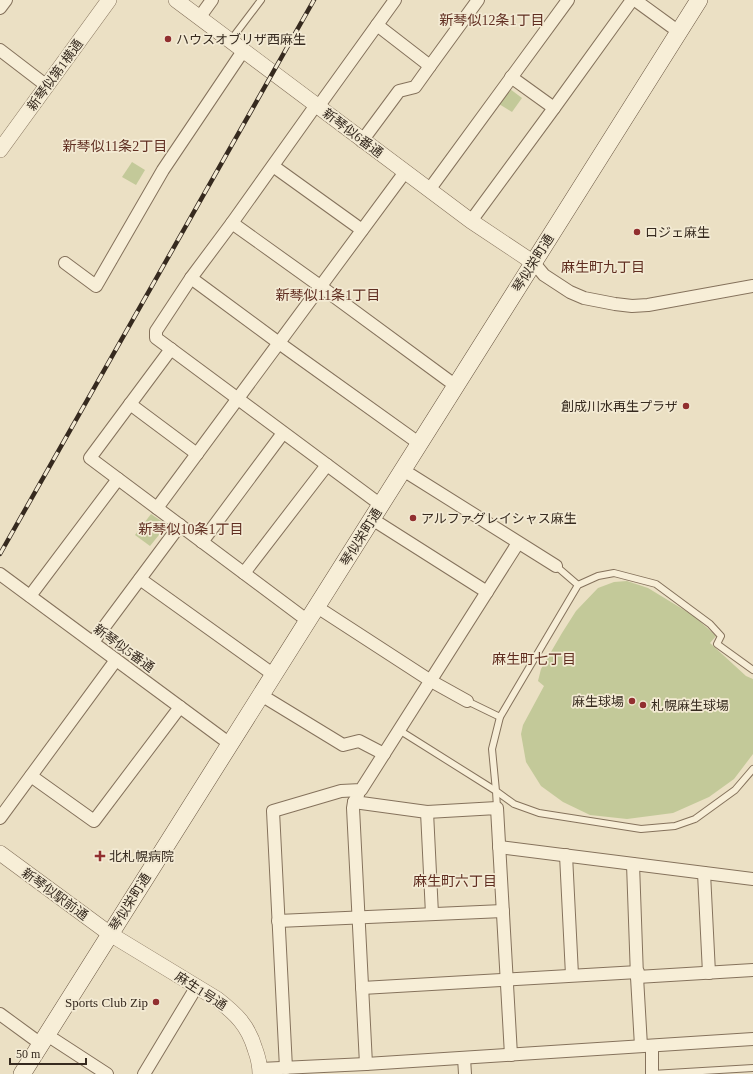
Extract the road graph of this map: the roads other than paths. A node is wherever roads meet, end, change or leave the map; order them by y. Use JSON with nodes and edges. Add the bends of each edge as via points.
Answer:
{"nodes":[{"id":1,"x":6,"y":0,"type":"edge"},
{"id":2,"x":109,"y":0,"type":"edge"},
{"id":3,"x":176,"y":0,"type":"edge"},
{"id":4,"x":212,"y":0,"type":"edge"},
{"id":5,"x":261,"y":0,"type":"edge"},
{"id":6,"x":395,"y":0,"type":"edge"},
{"id":7,"x":478,"y":0,"type":"edge"},
{"id":8,"x":568,"y":0,"type":"edge"},
{"id":9,"x":634,"y":0,"type":"edge"},
{"id":10,"x":699,"y":0,"type":"edge"},
{"id":11,"x":0,"y":8,"type":"edge"},
{"id":12,"x":199,"y":18,"type":"junction"},
{"id":13,"x":377,"y":25,"type":"junction"},
{"id":14,"x":679,"y":32,"type":"junction"},
{"id":15,"x":230,"y":41,"type":"junction"},
{"id":16,"x":0,"y":50,"type":"edge"},
{"id":17,"x":243,"y":51,"type":"junction"},
{"id":18,"x":430,"y":66,"type":"junction"},
{"id":19,"x":511,"y":77,"type":"junction"},
{"id":20,"x":47,"y":86,"type":"junction"},
{"id":21,"x":317,"y":106,"type":"junction"},
{"id":22,"x":554,"y":108,"type":"junction"},
{"id":23,"x":2,"y":141,"type":"edge"},
{"id":24,"x":362,"y":141,"type":"junction"},
{"id":25,"x":273,"y":166,"type":"junction"},
{"id":26,"x":405,"y":172,"type":"junction"},
{"id":27,"x":429,"y":190,"type":"junction"},
{"id":28,"x":470,"y":221,"type":"junction"},
{"id":29,"x":232,"y":224,"type":"junction"},
{"id":30,"x":362,"y":230,"type":"junction"},
{"id":31,"x":65,"y":263,"type":"dead end"},
{"id":32,"x":534,"y":263,"type":"junction"},
{"id":33,"x":191,"y":278,"type":"junction"},
{"id":34,"x":320,"y":286,"type":"junction"},
{"id":35,"x":753,"y":286,"type":"edge"},
{"id":36,"x":279,"y":343,"type":"junction"},
{"id":37,"x":171,"y":349,"type":"junction"},
{"id":38,"x":456,"y":386,"type":"junction"},
{"id":39,"x":238,"y":399,"type":"junction"},
{"id":40,"x":130,"y":404,"type":"junction"},
{"id":41,"x":283,"y":433,"type":"junction"},
{"id":42,"x":420,"y":444,"type":"junction"},
{"id":43,"x":197,"y":454,"type":"junction"},
{"id":44,"x":327,"y":465,"type":"junction"},
{"id":45,"x":403,"y":470,"type":"junction"},
{"id":46,"x":118,"y":478,"type":"junction"},
{"id":47,"x":157,"y":508,"type":"junction"},
{"id":48,"x":377,"y":512,"type":"junction"},
{"id":49,"x":180,"y":525,"type":"junction"},
{"id":50,"x":202,"y":542,"type":"junction"},
{"id":51,"x":518,"y":543,"type":"junction"},
{"id":52,"x":556,"y":566,"type":"joint"},
{"id":53,"x":244,"y":573,"type":"junction"},
{"id":54,"x":0,"y":574,"type":"edge"},
{"id":55,"x":140,"y":579,"type":"junction"},
{"id":56,"x":578,"y":585,"type":"junction"},
{"id":57,"x":487,"y":592,"type":"junction"},
{"id":58,"x":30,"y":596,"type":"junction"},
{"id":59,"x":312,"y":614,"type":"junction"},
{"id":60,"x":93,"y":642,"type":"junction"},
{"id":61,"x":116,"y":660,"type":"junction"},
{"id":62,"x":753,"y":670,"type":"edge"},
{"id":63,"x":274,"y":675,"type":"junction"},
{"id":64,"x":432,"y":681,"type":"junction"},
{"id":65,"x":261,"y":695,"type":"junction"},
{"id":66,"x":467,"y":701,"type":"joint"},
{"id":67,"x":180,"y":707,"type":"junction"},
{"id":68,"x":500,"y":717,"type":"junction"},
{"id":69,"x":399,"y":730,"type":"junction"},
{"id":70,"x":230,"y":744,"type":"junction"},
{"id":71,"x":384,"y":754,"type":"junction"},
{"id":72,"x":753,"y":769,"type":"edge"},
{"id":73,"x":31,"y":776,"type":"junction"},
{"id":74,"x":361,"y":790,"type":"junction"},
{"id":75,"x":496,"y":791,"type":"junction"},
{"id":76,"x":354,"y":802,"type":"junction"},
{"id":77,"x":497,"y":808,"type":"junction"},
{"id":78,"x":427,"y":812,"type":"junction"},
{"id":79,"x":0,"y":818,"type":"edge"},
{"id":80,"x":499,"y":847,"type":"junction"},
{"id":81,"x":0,"y":853,"type":"edge"},
{"id":82,"x":566,"y":856,"type":"junction"},
{"id":83,"x":633,"y":864,"type":"junction"},
{"id":84,"x":704,"y":873,"type":"junction"},
{"id":85,"x":753,"y":879,"type":"edge"},
{"id":86,"x":502,"y":911,"type":"junction"},
{"id":87,"x":432,"y":914,"type":"junction"},
{"id":88,"x":359,"y":918,"type":"junction"},
{"id":89,"x":278,"y":921,"type":"junction"},
{"id":90,"x":110,"y":934,"type":"junction"},
{"id":91,"x":753,"y":970,"type":"edge"},
{"id":92,"x":710,"y":972,"type":"junction"},
{"id":93,"x":572,"y":975,"type":"junction"},
{"id":94,"x":637,"y":975,"type":"junction"},
{"id":95,"x":507,"y":980,"type":"junction"},
{"id":96,"x":197,"y":986,"type":"junction"},
{"id":97,"x":362,"y":988,"type":"junction"},
{"id":98,"x":0,"y":1014,"type":"edge"},
{"id":99,"x":753,"y":1039,"type":"edge"},
{"id":100,"x":44,"y":1040,"type":"junction"},
{"id":101,"x":646,"y":1046,"type":"junction"},
{"id":102,"x":511,"y":1055,"type":"junction"},
{"id":103,"x":464,"y":1058,"type":"junction"},
{"id":104,"x":366,"y":1064,"type":"junction"},
{"id":105,"x":286,"y":1068,"type":"junction"},
{"id":106,"x":753,"y":1068,"type":"edge"},
{"id":107,"x":331,"y":1070,"type":"edge"},
{"id":108,"x":260,"y":1072,"type":"edge"},
{"id":109,"x":22,"y":1074,"type":"edge"},
{"id":110,"x":107,"y":1074,"type":"edge"},
{"id":111,"x":144,"y":1074,"type":"edge"},
{"id":112,"x":465,"y":1074,"type":"edge"},
{"id":113,"x":652,"y":1074,"type":"edge"}],
"edges":[{"from":1,"to":11,"type":"street"},
{"from":2,"to":20,"type":"street","name":"新琴似第1横通"},
{"from":3,"to":12,"type":"street","name":"新琴似6番通"},
{"from":4,"to":12,"type":"street"},
{"from":5,"to":15,"type":"lane"},
{"from":6,"to":13,"type":"street"},
{"from":7,"to":18,"type":"street"},
{"from":8,"to":19,"type":"street"},
{"from":9,"to":14,"type":"street"},
{"from":9,"to":22,"type":"street"},
{"from":10,"to":14,"type":"main road","name":"琴似栄町通"},
{"from":12,"to":15,"type":"street","name":"新琴似6番通"},
{"from":13,"to":18,"type":"street"},
{"from":13,"to":21,"type":"street"},
{"from":14,"to":32,"type":"main road","name":"琴似栄町通"},
{"from":15,"to":17,"type":"street","name":"新琴似6番通"},
{"from":16,"to":20,"type":"street"},
{"from":17,"to":21,"type":"street","name":"新琴似6番通"},
{"from":17,"to":31,"type":"street","via":[[163,170],[96,286]]},
{"from":18,"to":24,"type":"street","via":[[415,87],[399,91]]},
{"from":19,"to":22,"type":"street"},
{"from":19,"to":27,"type":"street"},
{"from":20,"to":23,"type":"street","name":"新琴似第1横通"},
{"from":21,"to":24,"type":"street","name":"新琴似6番通"},
{"from":21,"to":25,"type":"street"},
{"from":22,"to":28,"type":"street"},
{"from":24,"to":26,"type":"street","name":"新琴似6番通"},
{"from":25,"to":29,"type":"street"},
{"from":25,"to":30,"type":"street"},
{"from":26,"to":27,"type":"street","name":"新琴似6番通"},
{"from":26,"to":30,"type":"street"},
{"from":27,"to":28,"type":"street","name":"新琴似6番通"},
{"from":28,"to":32,"type":"street","name":"新琴似6番通"},
{"from":29,"to":33,"type":"street"},
{"from":29,"to":34,"type":"street"},
{"from":30,"to":34,"type":"street"},
{"from":32,"to":35,"type":"street","via":[[544,275],[570,292],[584,298],[615,304],[648,305]]},
{"from":32,"to":38,"type":"main road","name":"琴似栄町通"},
{"from":33,"to":36,"type":"street"},
{"from":33,"to":37,"type":"street","via":[[156,331],[156,338]]},
{"from":34,"to":36,"type":"street"},
{"from":34,"to":38,"type":"street"},
{"from":36,"to":39,"type":"street"},
{"from":36,"to":42,"type":"street"},
{"from":37,"to":39,"type":"street"},
{"from":37,"to":40,"type":"street"},
{"from":38,"to":42,"type":"main road","name":"琴似栄町通"},
{"from":39,"to":41,"type":"street"},
{"from":39,"to":43,"type":"street"},
{"from":40,"to":43,"type":"street"},
{"from":40,"to":46,"type":"street","via":[[90,458]]},
{"from":41,"to":44,"type":"street"},
{"from":41,"to":50,"type":"street"},
{"from":42,"to":45,"type":"main road","name":"琴似栄町通"},
{"from":43,"to":47,"type":"street"},
{"from":44,"to":48,"type":"street"},
{"from":44,"to":53,"type":"street"},
{"from":45,"to":48,"type":"main road","name":"琴似栄町通"},
{"from":45,"to":51,"type":"street"},
{"from":46,"to":47,"type":"street"},
{"from":46,"to":58,"type":"street"},
{"from":47,"to":49,"type":"street"},
{"from":48,"to":57,"type":"street"},
{"from":48,"to":59,"type":"main road","name":"琴似栄町通"},
{"from":49,"to":50,"type":"street"},
{"from":49,"to":55,"type":"street"},
{"from":50,"to":53,"type":"street"},
{"from":51,"to":52,"type":"street"},
{"from":51,"to":57,"type":"street"},
{"from":52,"to":56,"type":"lane"},
{"from":53,"to":59,"type":"street"},
{"from":54,"to":58,"type":"street","name":"新琴似5番通"},
{"from":55,"to":60,"type":"street"},
{"from":55,"to":63,"type":"street"},
{"from":56,"to":62,"type":"lane","via":[[598,576],[614,573],[656,584],[710,624],[721,636],[717,644]]},
{"from":56,"to":68,"type":"lane"},
{"from":57,"to":64,"type":"street"},
{"from":58,"to":60,"type":"street","name":"新琴似5番通"},
{"from":59,"to":63,"type":"main road","name":"琴似栄町通"},
{"from":59,"to":64,"type":"street"},
{"from":60,"to":61,"type":"street","name":"新琴似5番通"},
{"from":61,"to":67,"type":"street","name":"新琴似5番通"},
{"from":61,"to":73,"type":"street"},
{"from":63,"to":65,"type":"main road","name":"琴似栄町通"},
{"from":64,"to":66,"type":"street"},
{"from":64,"to":69,"type":"street"},
{"from":65,"to":70,"type":"main road","name":"琴似栄町通"},
{"from":65,"to":71,"type":"street","via":[[343,744],[359,741]]},
{"from":66,"to":68,"type":"lane"},
{"from":67,"to":70,"type":"street","name":"新琴似5番通"},
{"from":67,"to":73,"type":"street","via":[[94,820]]},
{"from":68,"to":75,"type":"lane","via":[[492,749]]},
{"from":69,"to":71,"type":"street"},
{"from":69,"to":75,"type":"lane"},
{"from":70,"to":90,"type":"main road","name":"琴似栄町通"},
{"from":71,"to":74,"type":"street"},
{"from":72,"to":75,"type":"lane","via":[[736,790],[695,819],[675,826],[641,829],[539,813],[514,804]]},
{"from":73,"to":79,"type":"street"},
{"from":74,"to":76,"type":"street"},
{"from":74,"to":89,"type":"street","via":[[341,791],[273,811]]},
{"from":75,"to":77,"type":"lane"},
{"from":76,"to":78,"type":"street"},
{"from":76,"to":88,"type":"street"},
{"from":77,"to":78,"type":"street"},
{"from":77,"to":80,"type":"street"},
{"from":78,"to":87,"type":"street"},
{"from":80,"to":82,"type":"street"},
{"from":80,"to":86,"type":"street"},
{"from":81,"to":90,"type":"street","name":"新琴似駅前通"},
{"from":82,"to":83,"type":"street"},
{"from":82,"to":93,"type":"street"},
{"from":83,"to":84,"type":"street"},
{"from":83,"to":94,"type":"street"},
{"from":84,"to":85,"type":"street"},
{"from":84,"to":92,"type":"street"},
{"from":86,"to":87,"type":"street"},
{"from":86,"to":95,"type":"street"},
{"from":87,"to":88,"type":"street"},
{"from":88,"to":89,"type":"street"},
{"from":88,"to":97,"type":"street"},
{"from":89,"to":105,"type":"street"},
{"from":90,"to":96,"type":"street","name":"麻生1号通"},
{"from":90,"to":100,"type":"main road","name":"琴似栄町通"},
{"from":91,"to":92,"type":"street"},
{"from":92,"to":94,"type":"street"},
{"from":93,"to":94,"type":"street"},
{"from":93,"to":95,"type":"street"},
{"from":94,"to":101,"type":"street"},
{"from":95,"to":97,"type":"street"},
{"from":95,"to":102,"type":"street"},
{"from":96,"to":108,"type":"street","name":"麻生1号通","via":[[217,999],[239,1018],[248,1030]]},
{"from":96,"to":111,"type":"street"},
{"from":97,"to":104,"type":"street"},
{"from":98,"to":100,"type":"street"},
{"from":99,"to":101,"type":"street"},
{"from":100,"to":109,"type":"main road","name":"琴似栄町通"},
{"from":100,"to":110,"type":"street"},
{"from":101,"to":102,"type":"street"},
{"from":101,"to":113,"type":"street"},
{"from":102,"to":103,"type":"street"},
{"from":103,"to":104,"type":"street"},
{"from":103,"to":112,"type":"street"},
{"from":104,"to":107,"type":"street"},
{"from":105,"to":107,"type":"street"},
{"from":105,"to":108,"type":"street"},
{"from":106,"to":113,"type":"lane"}]}
